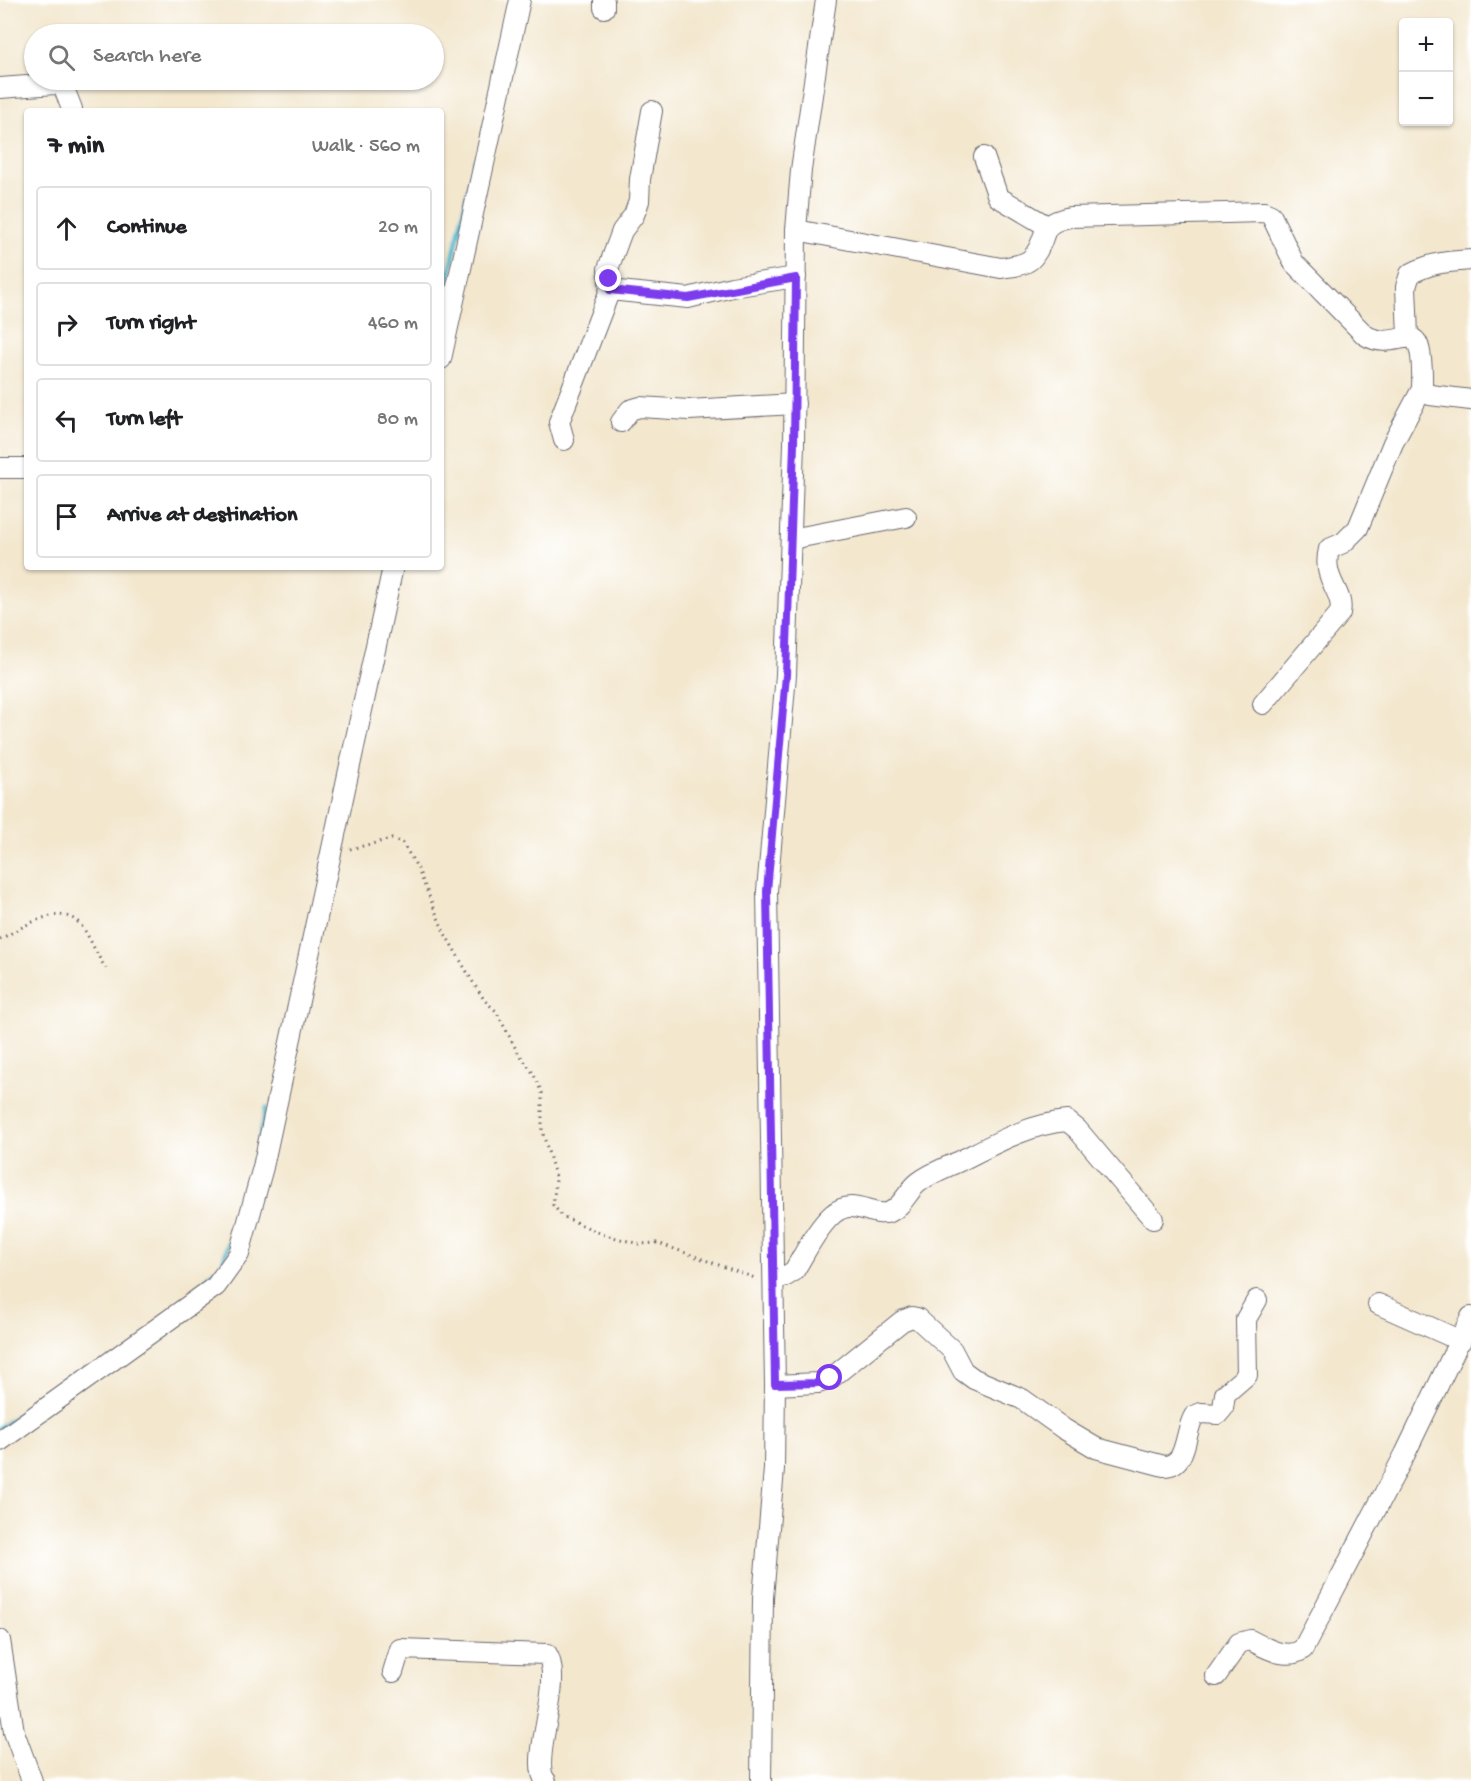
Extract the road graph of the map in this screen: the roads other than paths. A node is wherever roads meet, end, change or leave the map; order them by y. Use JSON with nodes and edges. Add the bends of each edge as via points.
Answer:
{"nodes":[{"id":1,"x":519,"y":0,"type":"edge"},
{"id":2,"x":826,"y":0,"type":"edge"},
{"id":3,"x":24,"y":86,"type":"edge"},
{"id":4,"x":0,"y":88,"type":"edge"},
{"id":5,"x":65,"y":90,"type":"edge"},
{"id":6,"x":72,"y":108,"type":"edge"},
{"id":7,"x":652,"y":111,"type":"dead end"},
{"id":8,"x":984,"y":157,"type":"dead end"},
{"id":9,"x":1047,"y":226,"type":"junction"},
{"id":10,"x":796,"y":230,"type":"junction"},
{"id":11,"x":1471,"y":260,"type":"edge"},
{"id":12,"x":796,"y":278,"type":"junction"},
{"id":13,"x":610,"y":290,"type":"junction"},
{"id":14,"x":1408,"y":336,"type":"junction"},
{"id":15,"x":444,"y":344,"type":"edge"},
{"id":16,"x":1422,"y":389,"type":"junction"},
{"id":17,"x":1471,"y":400,"type":"edge"},
{"id":18,"x":795,"y":404,"type":"junction"},
{"id":19,"x":621,"y":422,"type":"dead end"},
{"id":20,"x":564,"y":440,"type":"dead end"},
{"id":21,"x":0,"y":468,"type":"edge"},
{"id":22,"x":24,"y":468,"type":"edge"},
{"id":23,"x":906,"y":517,"type":"dead end"},
{"id":24,"x":791,"y":539,"type":"junction"},
{"id":25,"x":392,"y":570,"type":"edge"},
{"id":26,"x":1263,"y":704,"type":"dead end"},
{"id":27,"x":1153,"y":1220,"type":"dead end"},
{"id":28,"x":775,"y":1281,"type":"junction"},
{"id":29,"x":1257,"y":1300,"type":"dead end"},
{"id":30,"x":1378,"y":1304,"type":"dead end"},
{"id":31,"x":1471,"y":1317,"type":"edge"},
{"id":32,"x":1461,"y":1341,"type":"junction"},
{"id":33,"x":775,"y":1384,"type":"junction"},
{"id":34,"x":0,"y":1441,"type":"edge"},
{"id":35,"x":0,"y":1640,"type":"edge"},
{"id":36,"x":393,"y":1672,"type":"dead end"},
{"id":37,"x":1216,"y":1676,"type":"dead end"},
{"id":38,"x":32,"y":1781,"type":"edge"},
{"id":39,"x":546,"y":1781,"type":"edge"},
{"id":40,"x":761,"y":1781,"type":"edge"}],
"edges":[{"from":1,"to":15,"type":"street"},
{"from":2,"to":10,"type":"street"},
{"from":3,"to":4,"type":"street"},
{"from":5,"to":6,"type":"street"},
{"from":7,"to":13,"type":"street","via":[[639,201],[622,231],[608,270]]},
{"from":8,"to":9,"type":"street","via":[[998,197]]},
{"from":9,"to":10,"type":"street","via":[[1033,257],[1021,265],[1001,268]]},
{"from":9,"to":14,"type":"street","via":[[1070,217],[1264,212],[1271,215],[1294,263],[1365,335],[1380,340]]},
{"from":10,"to":12,"type":"street"},
{"from":11,"to":14,"type":"street","via":[[1448,260],[1410,274],[1406,287]]},
{"from":12,"to":13,"type":"street","via":[[688,298]]},
{"from":12,"to":18,"type":"street"},
{"from":13,"to":20,"type":"street","via":[[559,422]]},
{"from":14,"to":16,"type":"street","via":[[1420,347]]},
{"from":16,"to":17,"type":"street","via":[[1430,395]]},
{"from":16,"to":26,"type":"street","via":[[1393,443],[1358,528],[1343,543],[1329,549],[1327,572],[1342,605],[1340,613]]},
{"from":18,"to":19,"type":"street","via":[[682,410],[640,406],[630,410]]},
{"from":18,"to":24,"type":"street"},
{"from":21,"to":22,"type":"street"},
{"from":23,"to":24,"type":"street"},
{"from":24,"to":28,"type":"street","via":[[786,675],[767,891]]},
{"from":25,"to":34,"type":"street","via":[[264,1167],[239,1254],[216,1287]]},
{"from":27,"to":28,"type":"street","via":[[1077,1129],[1067,1121],[1056,1122],[1019,1132],[918,1182],[892,1211],[883,1214],[861,1207],[843,1208],[832,1215],[794,1271]]},
{"from":28,"to":33,"type":"street"},
{"from":29,"to":33,"type":"street","via":[[1246,1319],[1247,1375],[1225,1394],[1218,1414],[1194,1416],[1179,1461],[1173,1466],[1096,1448],[1022,1399],[974,1379],[963,1371],[952,1350],[917,1318],[902,1321],[830,1378],[818,1383]]},
{"from":30,"to":32,"type":"street"},
{"from":31,"to":32,"type":"street"},
{"from":32,"to":37,"type":"street","via":[[1303,1649],[1287,1655],[1250,1640],[1239,1643]]},
{"from":33,"to":40,"type":"street","via":[[773,1480],[763,1598]]},
{"from":35,"to":38,"type":"street","via":[[14,1732]]},
{"from":36,"to":39,"type":"street","via":[[400,1649],[547,1654],[551,1661],[548,1722],[540,1765]]}]}
